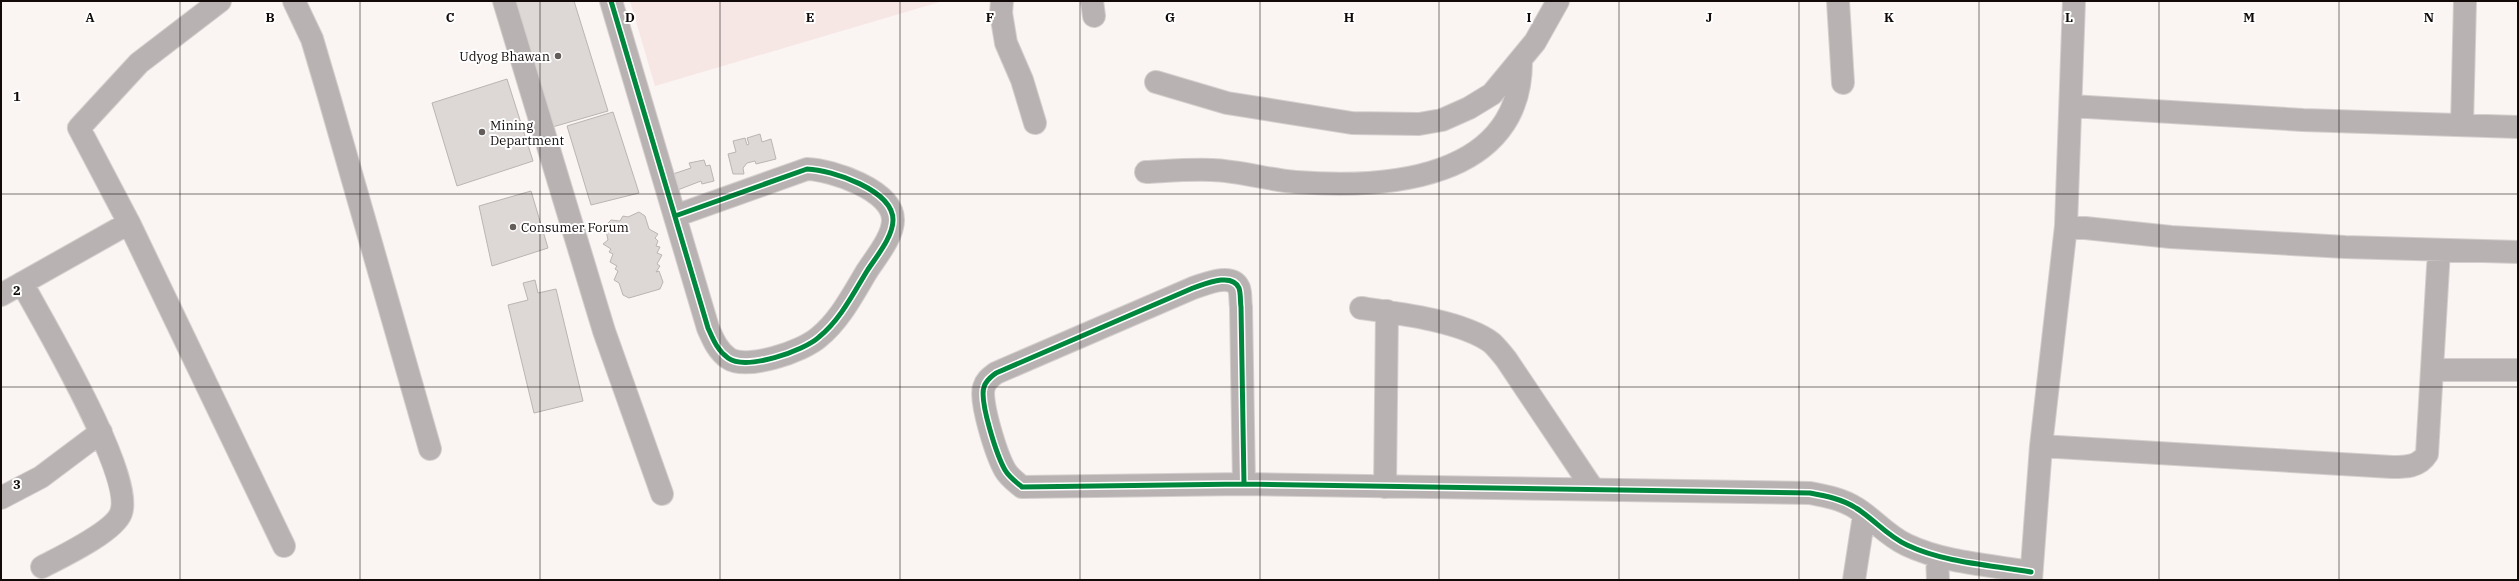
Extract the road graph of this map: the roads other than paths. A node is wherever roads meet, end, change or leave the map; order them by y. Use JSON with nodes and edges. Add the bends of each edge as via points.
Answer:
{"nodes":[{"id":1,"x":220,"y":1,"type":"edge"},
{"id":2,"x":294,"y":1,"type":"edge"},
{"id":3,"x":504,"y":1,"type":"edge"},
{"id":4,"x":611,"y":1,"type":"edge"},
{"id":5,"x":1002,"y":1,"type":"edge"},
{"id":6,"x":1558,"y":1,"type":"edge"},
{"id":7,"x":1838,"y":1,"type":"edge"},
{"id":8,"x":2074,"y":1,"type":"edge"},
{"id":9,"x":2465,"y":1,"type":"edge"},
{"id":10,"x":1521,"y":59,"type":"junction"},
{"id":11,"x":1156,"y":82,"type":"dead end"},
{"id":12,"x":1843,"y":83,"type":"dead end"},
{"id":13,"x":2071,"y":106,"type":"junction"},
{"id":14,"x":1035,"y":123,"type":"dead end"},
{"id":15,"x":2462,"y":125,"type":"junction"},
{"id":16,"x":2518,"y":127,"type":"edge"},
{"id":17,"x":1146,"y":172,"type":"dead end"},
{"id":18,"x":675,"y":216,"type":"junction"},
{"id":19,"x":129,"y":224,"type":"junction"},
{"id":20,"x":2066,"y":226,"type":"junction"},
{"id":21,"x":2439,"y":250,"type":"junction"},
{"id":22,"x":2518,"y":252,"type":"edge"},
{"id":23,"x":22,"y":283,"type":"junction"},
{"id":24,"x":1,"y":295,"type":"edge"},
{"id":25,"x":1360,"y":308,"type":"dead end"},
{"id":26,"x":1387,"y":312,"type":"junction"},
{"id":27,"x":2432,"y":370,"type":"junction"},
{"id":28,"x":2518,"y":370,"type":"edge"},
{"id":29,"x":101,"y":432,"type":"junction"},
{"id":30,"x":2041,"y":446,"type":"junction"},
{"id":31,"x":430,"y":449,"type":"dead end"},
{"id":32,"x":1244,"y":484,"type":"junction"},
{"id":33,"x":1385,"y":487,"type":"junction"},
{"id":34,"x":1593,"y":489,"type":"junction"},
{"id":35,"x":662,"y":494,"type":"dead end"},
{"id":36,"x":1,"y":498,"type":"edge"},
{"id":37,"x":1864,"y":515,"type":"junction"},
{"id":38,"x":284,"y":546,"type":"dead end"},
{"id":39,"x":1937,"y":556,"type":"junction"},
{"id":40,"x":42,"y":568,"type":"dead end"},
{"id":41,"x":2031,"y":576,"type":"edge"},
{"id":42,"x":1854,"y":580,"type":"edge"},
{"id":43,"x":1938,"y":580,"type":"edge"}],
"edges":[{"from":1,"to":19,"type":"street","via":[[139,63],[79,128]]},
{"from":2,"to":31,"type":"street","via":[[312,39]]},
{"from":3,"to":35,"type":"street","via":[[604,331]]},
{"from":4,"to":18,"type":"street"},
{"from":5,"to":14,"type":"street","via":[[1001,14],[1006,43],[1022,80]]},
{"from":6,"to":10,"type":"street","via":[[1535,42]]},
{"from":7,"to":12,"type":"street"},
{"from":8,"to":13,"type":"street"},
{"from":9,"to":15,"type":"street"},
{"from":10,"to":11,"type":"street","via":[[1492,94],[1442,120],[1419,124],[1352,123],[1227,103]]},
{"from":10,"to":17,"type":"street","via":[[1517,98],[1506,121],[1485,146],[1467,159],[1434,173],[1367,184],[1295,182],[1212,170]]},
{"from":13,"to":15,"type":"street","via":[[2303,120]]},
{"from":13,"to":20,"type":"street"},
{"from":15,"to":16,"type":"street"},
{"from":18,"to":18,"type":"street","via":[[711,334],[717,347],[729,359],[742,362],[758,361],[794,351],[819,338],[835,322],[880,250],[892,228],[893,219],[886,201],[875,192],[841,176],[819,170],[808,170]]},
{"from":19,"to":23,"type":"street"},
{"from":19,"to":38,"type":"street"},
{"from":20,"to":21,"type":"street","via":[[2171,237]]},
{"from":20,"to":30,"type":"street"},
{"from":21,"to":22,"type":"street"},
{"from":21,"to":27,"type":"street"},
{"from":23,"to":24,"type":"street"},
{"from":23,"to":29,"type":"street"},
{"from":25,"to":26,"type":"street"},
{"from":26,"to":33,"type":"street"},
{"from":26,"to":34,"type":"street","via":[[1411,315],[1471,332],[1492,343]]},
{"from":27,"to":28,"type":"street"},
{"from":27,"to":30,"type":"street","via":[[2427,454],[2423,461],[2411,466],[2384,467]]},
{"from":29,"to":36,"type":"street","via":[[41,477]]},
{"from":29,"to":40,"type":"street","via":[[120,484],[124,504],[121,514],[112,525],[91,541]]},
{"from":30,"to":41,"type":"street"},
{"from":32,"to":32,"type":"street","via":[[1239,289],[1229,280],[1212,281],[1193,288],[1003,370],[987,380],[984,387],[984,400],[996,448],[1006,471],[1022,487]]},
{"from":32,"to":33,"type":"street"},
{"from":33,"to":34,"type":"street"},
{"from":34,"to":37,"type":"street","via":[[1810,493],[1835,498]]},
{"from":37,"to":39,"type":"street","via":[[1906,545]]},
{"from":37,"to":42,"type":"street"},
{"from":39,"to":41,"type":"street"},
{"from":39,"to":43,"type":"street"}]}
